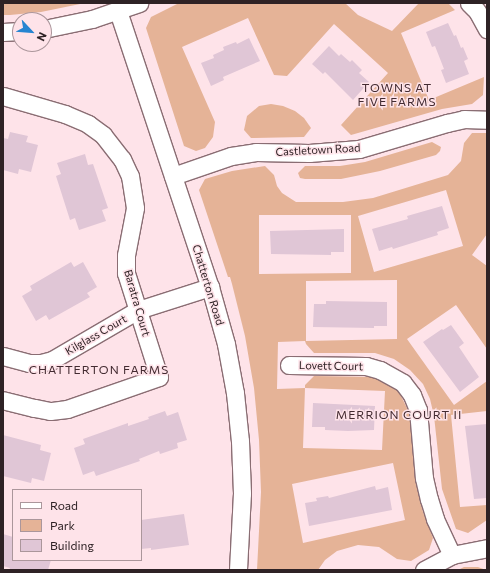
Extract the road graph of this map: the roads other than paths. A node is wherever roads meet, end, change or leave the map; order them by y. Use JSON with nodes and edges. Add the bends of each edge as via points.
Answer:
{"nodes":[{"id":1,"x":139,"y":3,"type":"edge"},
{"id":2,"x":469,"y":3,"type":"edge"},
{"id":3,"x":118,"y":11,"type":"junction"},
{"id":4,"x":52,"y":27,"type":"edge"},
{"id":5,"x":487,"y":29,"type":"edge"},
{"id":6,"x":3,"y":96,"type":"edge"},
{"id":7,"x":487,"y":120,"type":"edge"},
{"id":8,"x":173,"y":176,"type":"junction"},
{"id":9,"x":210,"y":287,"type":"junction"},
{"id":10,"x":138,"y":310,"type":"junction"},
{"id":11,"x":3,"y":356,"type":"edge"},
{"id":12,"x":289,"y":365,"type":"dead end"},
{"id":13,"x":3,"y":400,"type":"edge"},
{"id":14,"x":487,"y":548,"type":"edge"},
{"id":15,"x":452,"y":555,"type":"junction"},
{"id":16,"x":238,"y":570,"type":"edge"},
{"id":17,"x":424,"y":570,"type":"edge"}],
"edges":[{"from":1,"to":3,"type":"street"},
{"from":2,"to":5,"type":"street","via":[[477,11]]},
{"from":3,"to":4,"type":"street"},
{"from":3,"to":8,"type":"street","name":"Chatterton Road"},
{"from":6,"to":10,"type":"street","name":"Baratra Court","via":[[65,114],[88,124],[103,135],[122,159],[134,192],[135,208],[126,255],[126,273]]},
{"from":7,"to":8,"type":"street","name":"Castletown Road","via":[[464,119],[359,149],[309,153],[256,152],[231,156]]},
{"from":8,"to":9,"type":"street","name":"Chatterton Road"},
{"from":9,"to":10,"type":"street","name":"Kilglass Court"},
{"from":9,"to":16,"type":"street","name":"Chatterton Road","via":[[226,344],[235,393],[242,493]]},
{"from":10,"to":11,"type":"street","name":"Kilglass Court","via":[[52,360],[28,363]]},
{"from":10,"to":13,"type":"street","name":"Baratra Court","via":[[159,377],[67,409],[50,411]]},
{"from":12,"to":15,"type":"street","name":"Lovett Court","via":[[366,366],[380,370],[403,383],[412,395],[418,410],[424,478],[435,519]]},
{"from":14,"to":15,"type":"street"},
{"from":15,"to":17,"type":"street"}]}
